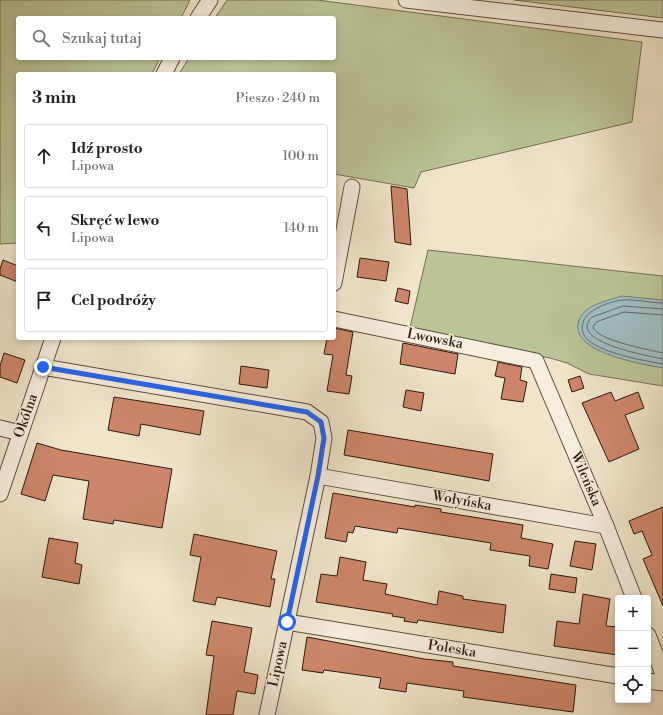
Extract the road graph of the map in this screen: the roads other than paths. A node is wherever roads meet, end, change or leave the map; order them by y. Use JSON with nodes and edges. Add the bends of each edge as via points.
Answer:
{"nodes":[{"id":1,"x":210,"y":0,"type":"edge"},
{"id":2,"x":406,"y":0,"type":"edge"},
{"id":3,"x":199,"y":16,"type":"edge"},
{"id":4,"x":663,"y":30,"type":"edge"},
{"id":5,"x":171,"y":60,"type":"edge"},
{"id":6,"x":165,"y":72,"type":"edge"},
{"id":7,"x":352,"y":187,"type":"dead end"},
{"id":8,"x":336,"y":272,"type":"edge"},
{"id":9,"x":336,"y":319,"type":"edge"},
{"id":10,"x":52,"y":340,"type":"edge"},
{"id":11,"x":536,"y":360,"type":"joint"},
{"id":12,"x":43,"y":367,"type":"junction"},
{"id":13,"x":0,"y":428,"type":"edge"},
{"id":14,"x":20,"y":433,"type":"junction"},
{"id":15,"x":318,"y":476,"type":"junction"},
{"id":16,"x":0,"y":494,"type":"edge"},
{"id":17,"x":606,"y":526,"type":"junction"},
{"id":18,"x":633,"y":595,"type":"edge"},
{"id":19,"x":287,"y":622,"type":"junction"},
{"id":20,"x":651,"y":643,"type":"edge"},
{"id":21,"x":663,"y":674,"type":"edge"},
{"id":22,"x":615,"y":676,"type":"edge"},
{"id":23,"x":651,"y":681,"type":"edge"},
{"id":24,"x":663,"y":683,"type":"edge"},
{"id":25,"x":267,"y":715,"type":"edge"}],
"edges":[{"from":1,"to":3,"type":"street"},
{"from":2,"to":4,"type":"street"},
{"from":5,"to":6,"type":"street"},
{"from":7,"to":8,"type":"street"},
{"from":9,"to":11,"type":"street","name":"Lwowska"},
{"from":10,"to":12,"type":"street","name":"Okólna"},
{"from":11,"to":17,"type":"street","name":"Wileńska"},
{"from":12,"to":14,"type":"street","name":"Okólna"},
{"from":12,"to":15,"type":"street","name":"Lipowa","via":[[307,412],[321,422],[324,438]]},
{"from":13,"to":14,"type":"street"},
{"from":14,"to":16,"type":"street","name":"Okólna"},
{"from":15,"to":17,"type":"street","name":"Wołyńska"},
{"from":15,"to":19,"type":"street","name":"Lipowa"},
{"from":17,"to":18,"type":"street","name":"Wileńska"},
{"from":19,"to":22,"type":"street","name":"Poleska"},
{"from":19,"to":25,"type":"street","name":"Lipowa"},
{"from":20,"to":21,"type":"street"},
{"from":23,"to":24,"type":"street"}]}
